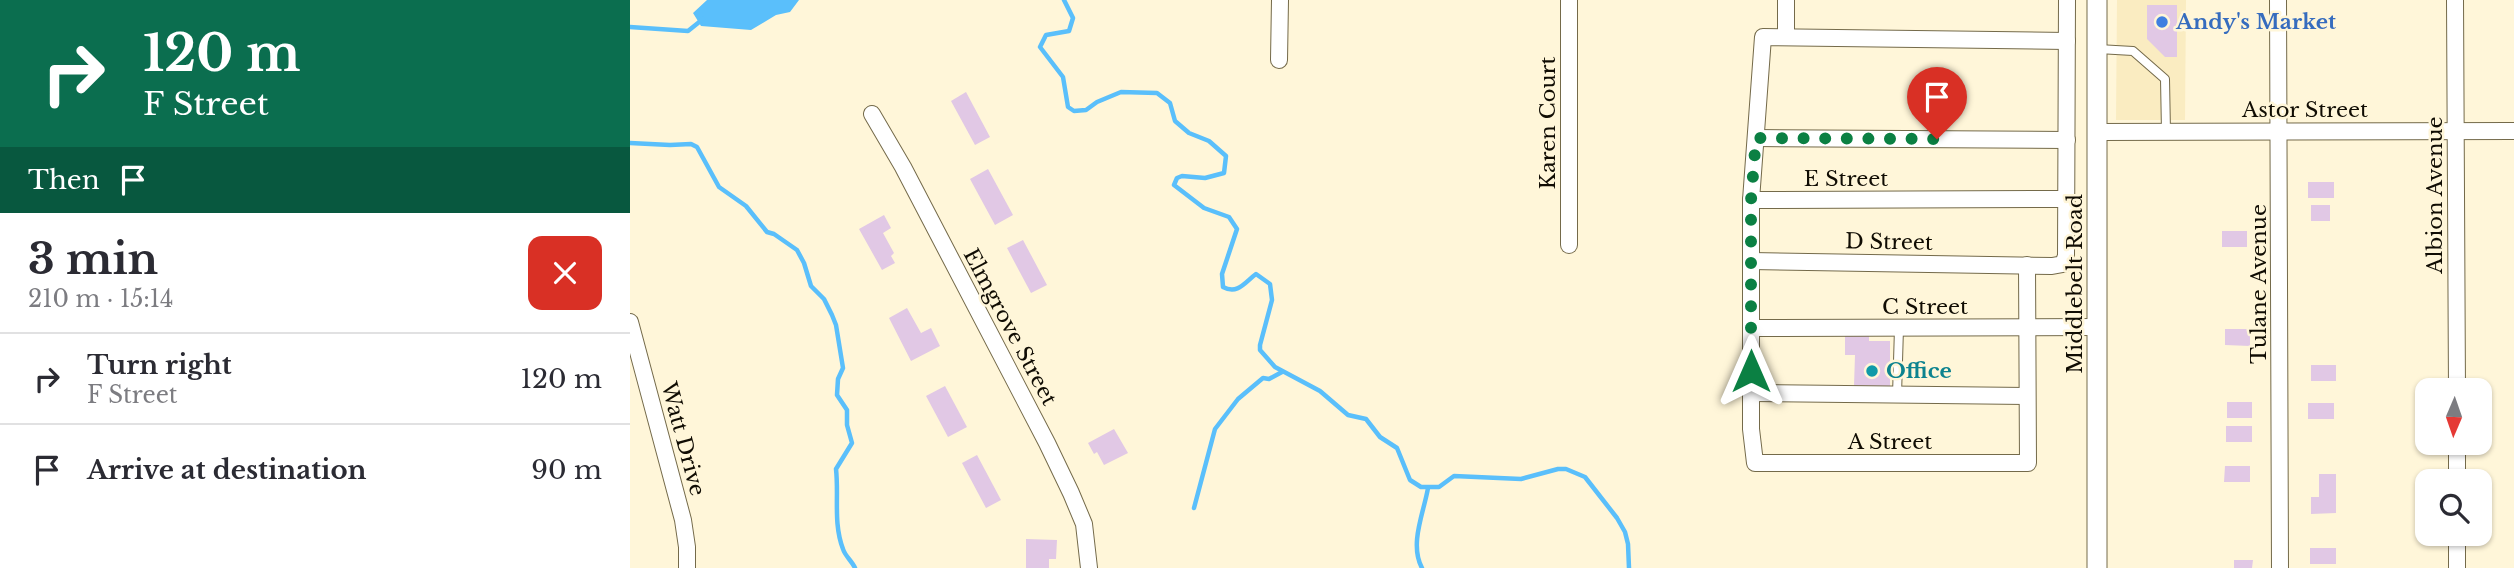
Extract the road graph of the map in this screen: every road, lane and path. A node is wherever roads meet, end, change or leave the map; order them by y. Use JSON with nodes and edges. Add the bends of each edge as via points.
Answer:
{"nodes":[{"id":1,"x":1280,"y":0,"type":"edge"},
{"id":2,"x":1569,"y":0,"type":"edge"},
{"id":3,"x":1786,"y":0,"type":"edge"},
{"id":4,"x":2067,"y":0,"type":"edge"},
{"id":5,"x":2096,"y":0,"type":"edge"},
{"id":6,"x":2278,"y":0,"type":"edge"},
{"id":7,"x":2455,"y":0,"type":"edge"},
{"id":8,"x":1786,"y":36,"type":"junction"},
{"id":9,"x":2067,"y":41,"type":"junction"},
{"id":10,"x":2097,"y":49,"type":"junction"},
{"id":11,"x":1279,"y":61,"type":"dead end"},
{"id":12,"x":873,"y":114,"type":"dead end"},
{"id":13,"x":2279,"y":131,"type":"junction"},
{"id":14,"x":2514,"y":131,"type":"edge"},
{"id":15,"x":2097,"y":132,"type":"junction"},
{"id":16,"x":2166,"y":132,"type":"junction"},
{"id":17,"x":2456,"y":132,"type":"junction"},
{"id":18,"x":1756,"y":138,"type":"junction"},
{"id":19,"x":2067,"y":140,"type":"junction"},
{"id":20,"x":2067,"y":199,"type":"junction"},
{"id":21,"x":1751,"y":200,"type":"junction"},
{"id":22,"x":1569,"y":245,"type":"dead end"},
{"id":23,"x":1751,"y":261,"type":"junction"},
{"id":24,"x":2027,"y":265,"type":"junction"},
{"id":25,"x":630,"y":321,"type":"edge"},
{"id":26,"x":2098,"y":327,"type":"junction"},
{"id":27,"x":1752,"y":328,"type":"junction"},
{"id":28,"x":1899,"y":328,"type":"junction"},
{"id":29,"x":2027,"y":328,"type":"junction"},
{"id":30,"x":2457,"y":378,"type":"edge"},
{"id":31,"x":1751,"y":393,"type":"junction"},
{"id":32,"x":1897,"y":395,"type":"junction"},
{"id":33,"x":2027,"y":396,"type":"junction"},
{"id":34,"x":2457,"y":546,"type":"edge"},
{"id":35,"x":687,"y":568,"type":"edge"},
{"id":36,"x":1089,"y":568,"type":"edge"},
{"id":37,"x":2097,"y":568,"type":"edge"},
{"id":38,"x":2280,"y":568,"type":"edge"},
{"id":39,"x":2457,"y":568,"type":"edge"}],
"edges":[{"from":1,"to":11,"type":"street"},
{"from":2,"to":22,"type":"street","name":"Karen Court"},
{"from":3,"to":8,"type":"street"},
{"from":4,"to":9,"type":"street"},
{"from":5,"to":10,"type":"street","name":"Middlebelt Road"},
{"from":6,"to":13,"type":"street","name":"Tulane Avenue"},
{"from":7,"to":17,"type":"street","name":"Albion Avenue"},
{"from":8,"to":9,"type":"street"},
{"from":8,"to":18,"type":"street","via":[[1763,37]]},
{"from":9,"to":19,"type":"street"},
{"from":10,"to":15,"type":"street","name":"Middlebelt Road"},
{"from":10,"to":16,"type":"lane","via":[[2133,51],[2165,79]]},
{"from":12,"to":36,"type":"street","name":"Elmgrove Street","via":[[1053,455],[1084,524]]},
{"from":13,"to":16,"type":"street","name":"Astor Street"},
{"from":13,"to":17,"type":"street","name":"Astor Street"},
{"from":13,"to":38,"type":"street","name":"Tulane Avenue"},
{"from":14,"to":17,"type":"street","name":"Astor Street"},
{"from":15,"to":16,"type":"street","name":"Astor Street"},
{"from":15,"to":26,"type":"street","name":"Middlebelt Road"},
{"from":17,"to":30,"type":"street","name":"Albion Avenue"},
{"from":18,"to":19,"type":"street"},
{"from":18,"to":21,"type":"street"},
{"from":19,"to":20,"type":"street"},
{"from":20,"to":21,"type":"street","name":"E Street"},
{"from":20,"to":24,"type":"street","name":"D Street","via":[[2063,264]]},
{"from":21,"to":23,"type":"street"},
{"from":23,"to":24,"type":"street","name":"D Street"},
{"from":23,"to":27,"type":"street"},
{"from":24,"to":29,"type":"street","name":"A Street"},
{"from":25,"to":35,"type":"street","name":"Watt Drive","via":[[683,520]]},
{"from":26,"to":29,"type":"street","name":"C Street"},
{"from":26,"to":37,"type":"street","name":"Middlebelt Road"},
{"from":27,"to":28,"type":"street","name":"C Street"},
{"from":27,"to":31,"type":"street"},
{"from":28,"to":29,"type":"street","name":"C Street"},
{"from":28,"to":32,"type":"lane"},
{"from":29,"to":33,"type":"street","name":"A Street"},
{"from":31,"to":32,"type":"street"},
{"from":31,"to":33,"type":"street","name":"A Street","via":[[1755,463],[2028,463]]},
{"from":32,"to":33,"type":"street"},
{"from":34,"to":39,"type":"street"}]}
